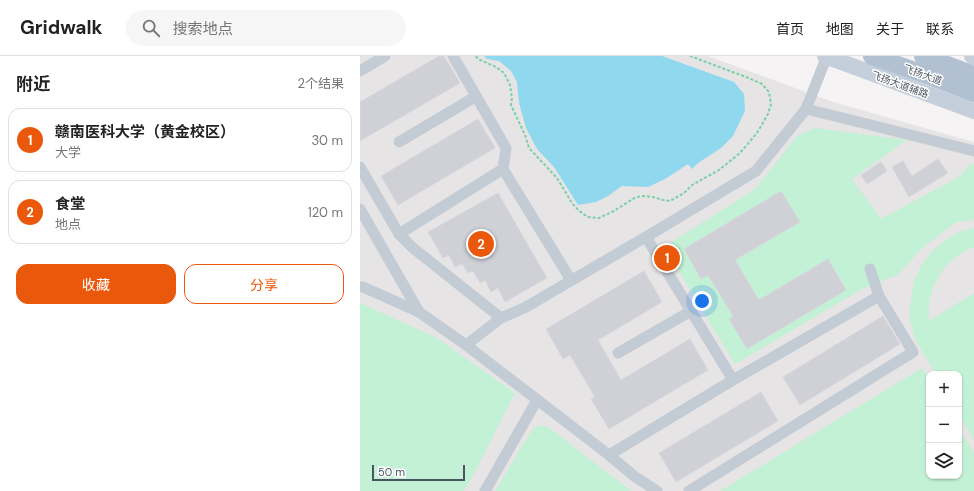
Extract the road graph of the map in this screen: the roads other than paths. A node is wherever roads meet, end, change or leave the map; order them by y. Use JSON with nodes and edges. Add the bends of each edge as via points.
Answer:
{"nodes":[{"id":1,"x":384,"y":56,"type":"edge"},
{"id":2,"x":453,"y":56,"type":"edge"},
{"id":3,"x":826,"y":56,"type":"edge"},
{"id":4,"x":872,"y":56,"type":"edge"},
{"id":5,"x":922,"y":56,"type":"edge"},
{"id":6,"x":360,"y":71,"type":"edge"},
{"id":7,"x":974,"y":75,"type":"edge"},
{"id":8,"x":932,"y":77,"type":"junction"},
{"id":9,"x":974,"y":93,"type":"edge"},
{"id":10,"x":475,"y":96,"type":"junction"},
{"id":11,"x":806,"y":109,"type":"junction"},
{"id":12,"x":974,"y":110,"type":"edge"},
{"id":13,"x":399,"y":142,"type":"dead end"},
{"id":14,"x":974,"y":151,"type":"edge"},
{"id":15,"x":360,"y":167,"type":"edge"},
{"id":16,"x":503,"y":169,"type":"junction"},
{"id":17,"x":360,"y":209,"type":"edge"},
{"id":18,"x":400,"y":234,"type":"junction"},
{"id":19,"x":646,"y":237,"type":"junction"},
{"id":20,"x":870,"y":269,"type":"dead end"},
{"id":21,"x":572,"y":280,"type":"junction"},
{"id":22,"x":360,"y":287,"type":"edge"},
{"id":23,"x":879,"y":296,"type":"junction"},
{"id":24,"x":691,"y":311,"type":"junction"},
{"id":25,"x":419,"y":312,"type":"junction"},
{"id":26,"x":501,"y":318,"type":"junction"},
{"id":27,"x":466,"y":345,"type":"junction"},
{"id":28,"x":618,"y":353,"type":"dead end"},
{"id":29,"x":733,"y":380,"type":"junction"},
{"id":30,"x":537,"y":400,"type":"junction"},
{"id":31,"x":609,"y":456,"type":"junction"},
{"id":32,"x":485,"y":491,"type":"edge"},
{"id":33,"x":657,"y":491,"type":"edge"},
{"id":34,"x":689,"y":491,"type":"edge"}],
"edges":[{"from":1,"to":6,"type":"street"},
{"from":2,"to":10,"type":"street"},
{"from":3,"to":11,"type":"street"},
{"from":3,"to":12,"type":"street","name":"飞扬大道辅路"},
{"from":4,"to":8,"type":"main road","name":"飞扬大道"},
{"from":5,"to":7,"type":"main road","name":"飞扬大道"},
{"from":8,"to":9,"type":"main road","name":"飞扬大道"},
{"from":8,"to":12,"type":"street"},
{"from":10,"to":13,"type":"street"},
{"from":10,"to":16,"type":"street","via":[[506,148]]},
{"from":11,"to":14,"type":"street"},
{"from":11,"to":19,"type":"street","via":[[756,171]]},
{"from":15,"to":18,"type":"street"},
{"from":16,"to":18,"type":"street"},
{"from":16,"to":21,"type":"street"},
{"from":17,"to":25,"type":"street"},
{"from":18,"to":26,"type":"street","via":[[413,248]]},
{"from":19,"to":21,"type":"street"},
{"from":19,"to":24,"type":"street"},
{"from":20,"to":23,"type":"street"},
{"from":21,"to":26,"type":"street","via":[[526,307]]},
{"from":22,"to":25,"type":"street"},
{"from":23,"to":29,"type":"street"},
{"from":23,"to":34,"type":"street","via":[[913,352]]},
{"from":24,"to":28,"type":"street"},
{"from":24,"to":29,"type":"street"},
{"from":25,"to":27,"type":"street"},
{"from":26,"to":27,"type":"street"},
{"from":27,"to":30,"type":"street"},
{"from":29,"to":31,"type":"street"},
{"from":30,"to":31,"type":"street"},
{"from":30,"to":32,"type":"street"},
{"from":31,"to":33,"type":"street"}]}
